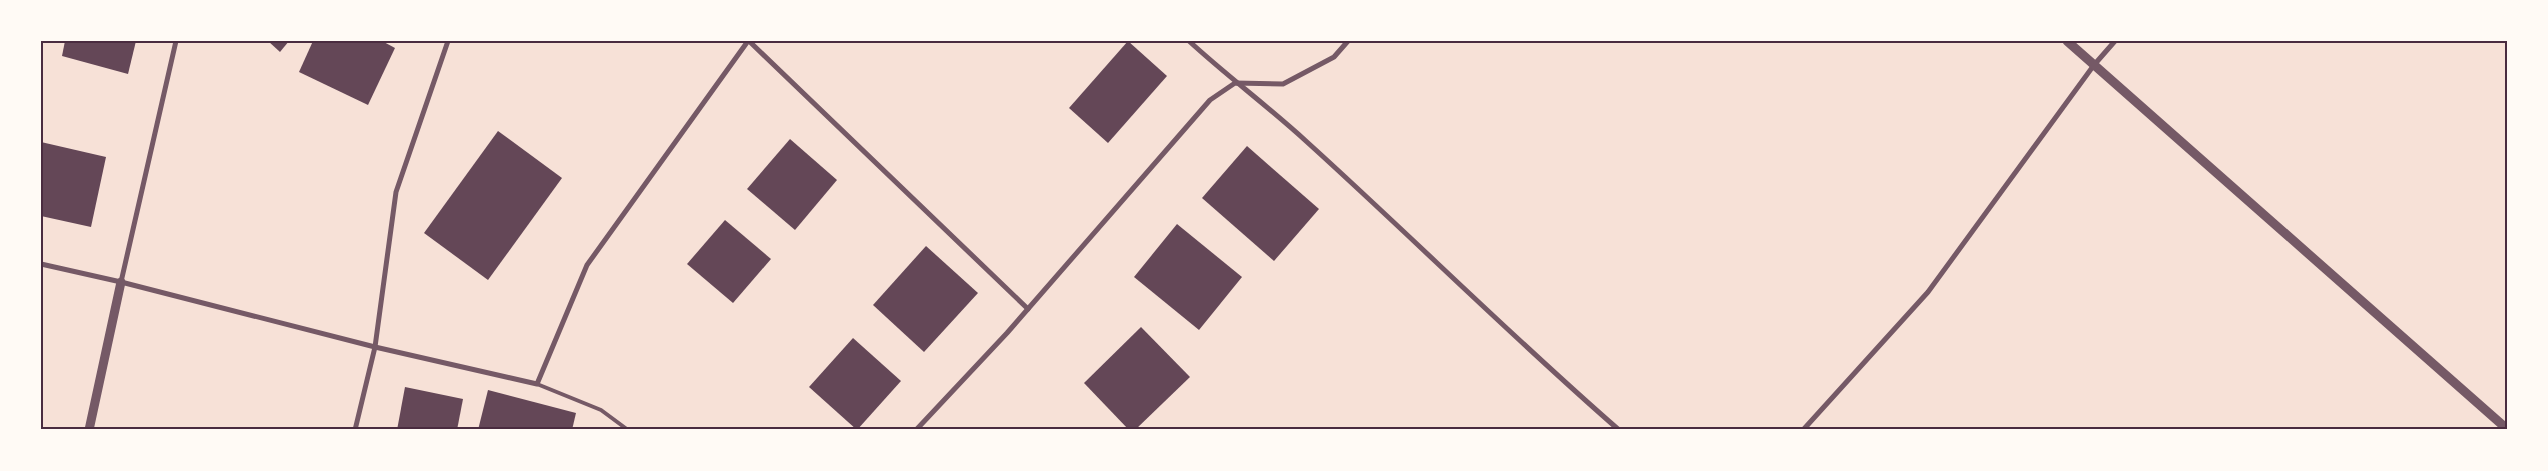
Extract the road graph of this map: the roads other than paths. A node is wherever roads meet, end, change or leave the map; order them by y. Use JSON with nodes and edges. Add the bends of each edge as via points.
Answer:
{"nodes":[{"id":1,"x":176,"y":41,"type":"edge"},
{"id":2,"x":448,"y":41,"type":"edge"},
{"id":3,"x":749,"y":41,"type":"edge"},
{"id":4,"x":1189,"y":41,"type":"edge"},
{"id":5,"x":1348,"y":41,"type":"edge"},
{"id":6,"x":2067,"y":41,"type":"edge"},
{"id":7,"x":2115,"y":41,"type":"edge"},
{"id":8,"x":2094,"y":65,"type":"junction"},
{"id":9,"x":1234,"y":83,"type":"junction"},
{"id":10,"x":41,"y":264,"type":"edge"},
{"id":11,"x":121,"y":282,"type":"junction"},
{"id":12,"x":1028,"y":309,"type":"junction"},
{"id":13,"x":375,"y":347,"type":"junction"},
{"id":14,"x":537,"y":384,"type":"junction"},
{"id":15,"x":2507,"y":429,"type":"edge"},
{"id":16,"x":89,"y":430,"type":"edge"},
{"id":17,"x":355,"y":430,"type":"edge"},
{"id":18,"x":628,"y":430,"type":"edge"},
{"id":19,"x":916,"y":430,"type":"edge"},
{"id":20,"x":1619,"y":430,"type":"edge"},
{"id":21,"x":1804,"y":430,"type":"edge"}],
"edges":[{"from":1,"to":11,"type":"street"},
{"from":2,"to":13,"type":"street","via":[[396,192]]},
{"from":3,"to":12,"type":"street"},
{"from":3,"to":14,"type":"street","via":[[587,265]]},
{"from":4,"to":9,"type":"street"},
{"from":5,"to":9,"type":"street","via":[[1334,57],[1283,84]]},
{"from":6,"to":8,"type":"street"},
{"from":7,"to":8,"type":"street"},
{"from":8,"to":15,"type":"street"},
{"from":8,"to":21,"type":"street","via":[[1928,292]]},
{"from":9,"to":12,"type":"street","via":[[1210,100]]},
{"from":9,"to":20,"type":"street","via":[[1306,141]]},
{"from":10,"to":11,"type":"street"},
{"from":11,"to":13,"type":"street"},
{"from":11,"to":16,"type":"street"},
{"from":12,"to":19,"type":"street"},
{"from":13,"to":14,"type":"street"},
{"from":13,"to":17,"type":"street"},
{"from":14,"to":18,"type":"lane","via":[[601,410]]}]}
